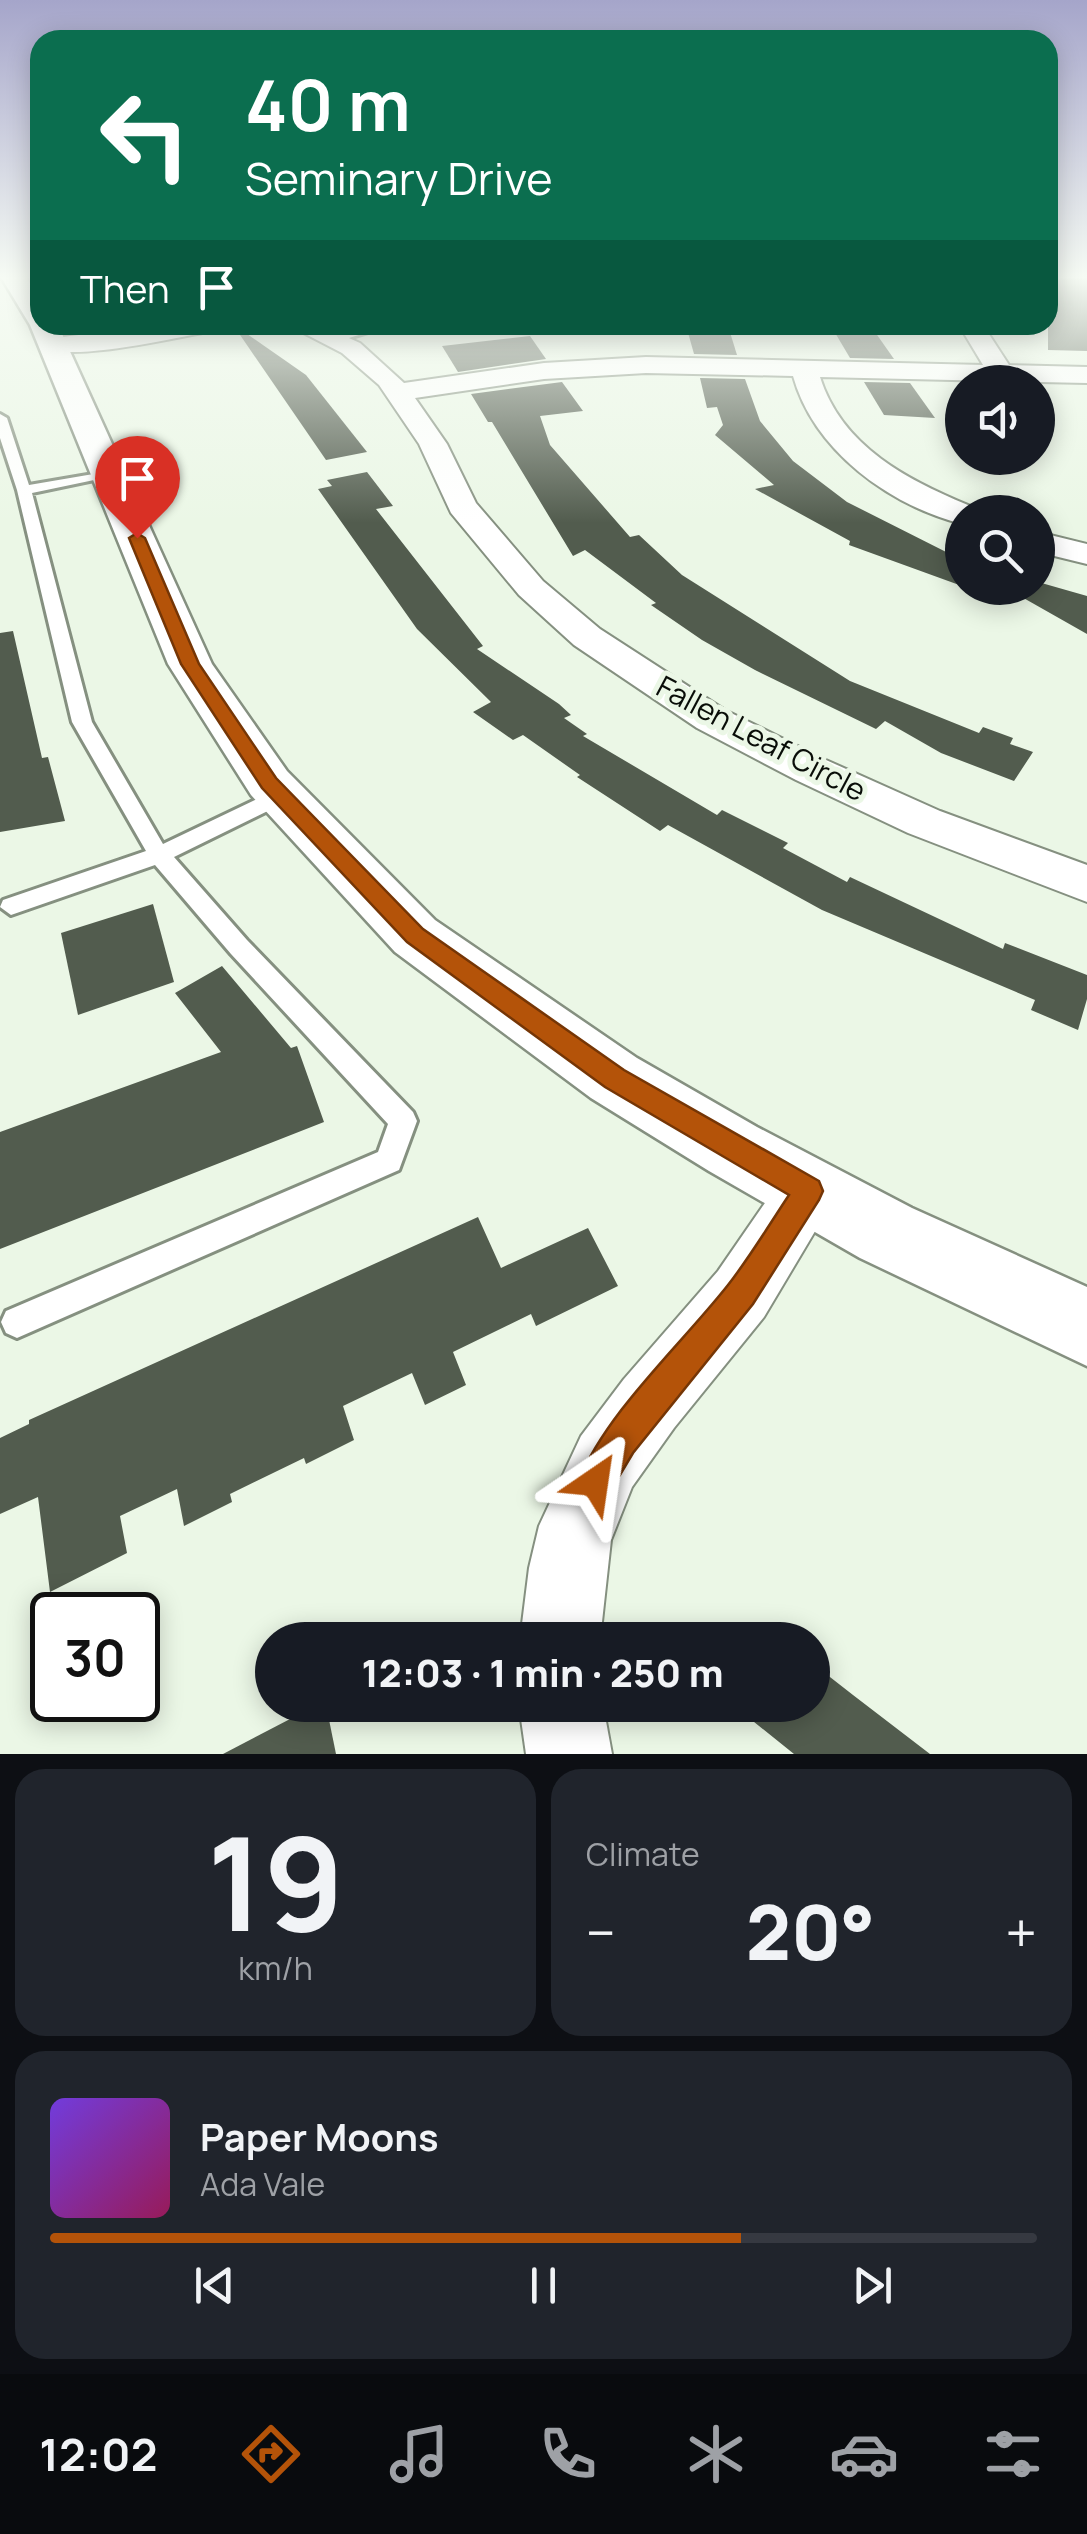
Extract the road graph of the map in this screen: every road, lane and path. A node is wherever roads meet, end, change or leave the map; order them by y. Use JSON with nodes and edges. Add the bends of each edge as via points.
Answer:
{"nodes":[{"id":1,"x":59,"y":359,"type":"edge"},
{"id":2,"x":357,"y":359,"type":"edge"},
{"id":3,"x":804,"y":368,"type":"junction"},
{"id":4,"x":945,"y":372,"type":"edge"},
{"id":5,"x":1055,"y":374,"type":"edge"},
{"id":6,"x":1087,"y":375,"type":"edge"},
{"id":7,"x":398,"y":392,"type":"junction"},
{"id":8,"x":0,"y":418,"type":"edge"},
{"id":9,"x":111,"y":475,"type":"junction"},
{"id":10,"x":24,"y":490,"type":"junction"},
{"id":11,"x":945,"y":506,"type":"edge"},
{"id":12,"x":1055,"y":546,"type":"edge"},
{"id":13,"x":1087,"y":554,"type":"edge"},
{"id":14,"x":280,"y":796,"type":"junction"},
{"id":15,"x":159,"y":854,"type":"junction"},
{"id":16,"x":1087,"y":884,"type":"edge"},
{"id":17,"x":11,"y":906,"type":"dead end"},
{"id":18,"x":808,"y":1191,"type":"junction"},
{"id":19,"x":17,"y":1322,"type":"dead end"},
{"id":20,"x":1087,"y":1327,"type":"edge"},
{"id":21,"x":561,"y":1622,"type":"edge"},
{"id":22,"x":564,"y":1722,"type":"edge"},
{"id":23,"x":569,"y":1754,"type":"edge"}],
"edges":[{"from":1,"to":9,"type":"main road"},
{"from":2,"to":7,"type":"street","name":"Fallen Leaf Circle"},
{"from":3,"to":4,"type":"street"},
{"from":3,"to":7,"type":"street","via":[[594,368]]},
{"from":3,"to":11,"type":"street","via":[[814,406],[850,450]]},
{"from":5,"to":6,"type":"street"},
{"from":7,"to":16,"type":"street","name":"Fallen Leaf Circle","via":[[434,444],[462,506],[531,588],[587,637],[711,718],[811,770]]},
{"from":8,"to":10,"type":"lane"},
{"from":9,"to":10,"type":"lane"},
{"from":9,"to":14,"type":"main road","via":[[190,664]]},
{"from":10,"to":15,"type":"lane","via":[[82,722]]},
{"from":12,"to":13,"type":"street"},
{"from":14,"to":15,"type":"lane"},
{"from":14,"to":18,"type":"main road","via":[[415,936],[614,1078]]},
{"from":15,"to":17,"type":"lane"},
{"from":15,"to":19,"type":"lane","via":[[404,1121],[389,1161]]},
{"from":18,"to":20,"type":"main road"},
{"from":18,"to":21,"type":"street","via":[[742,1293],[620,1441],[595,1482],[577,1525]]},
{"from":22,"to":23,"type":"street"}]}
